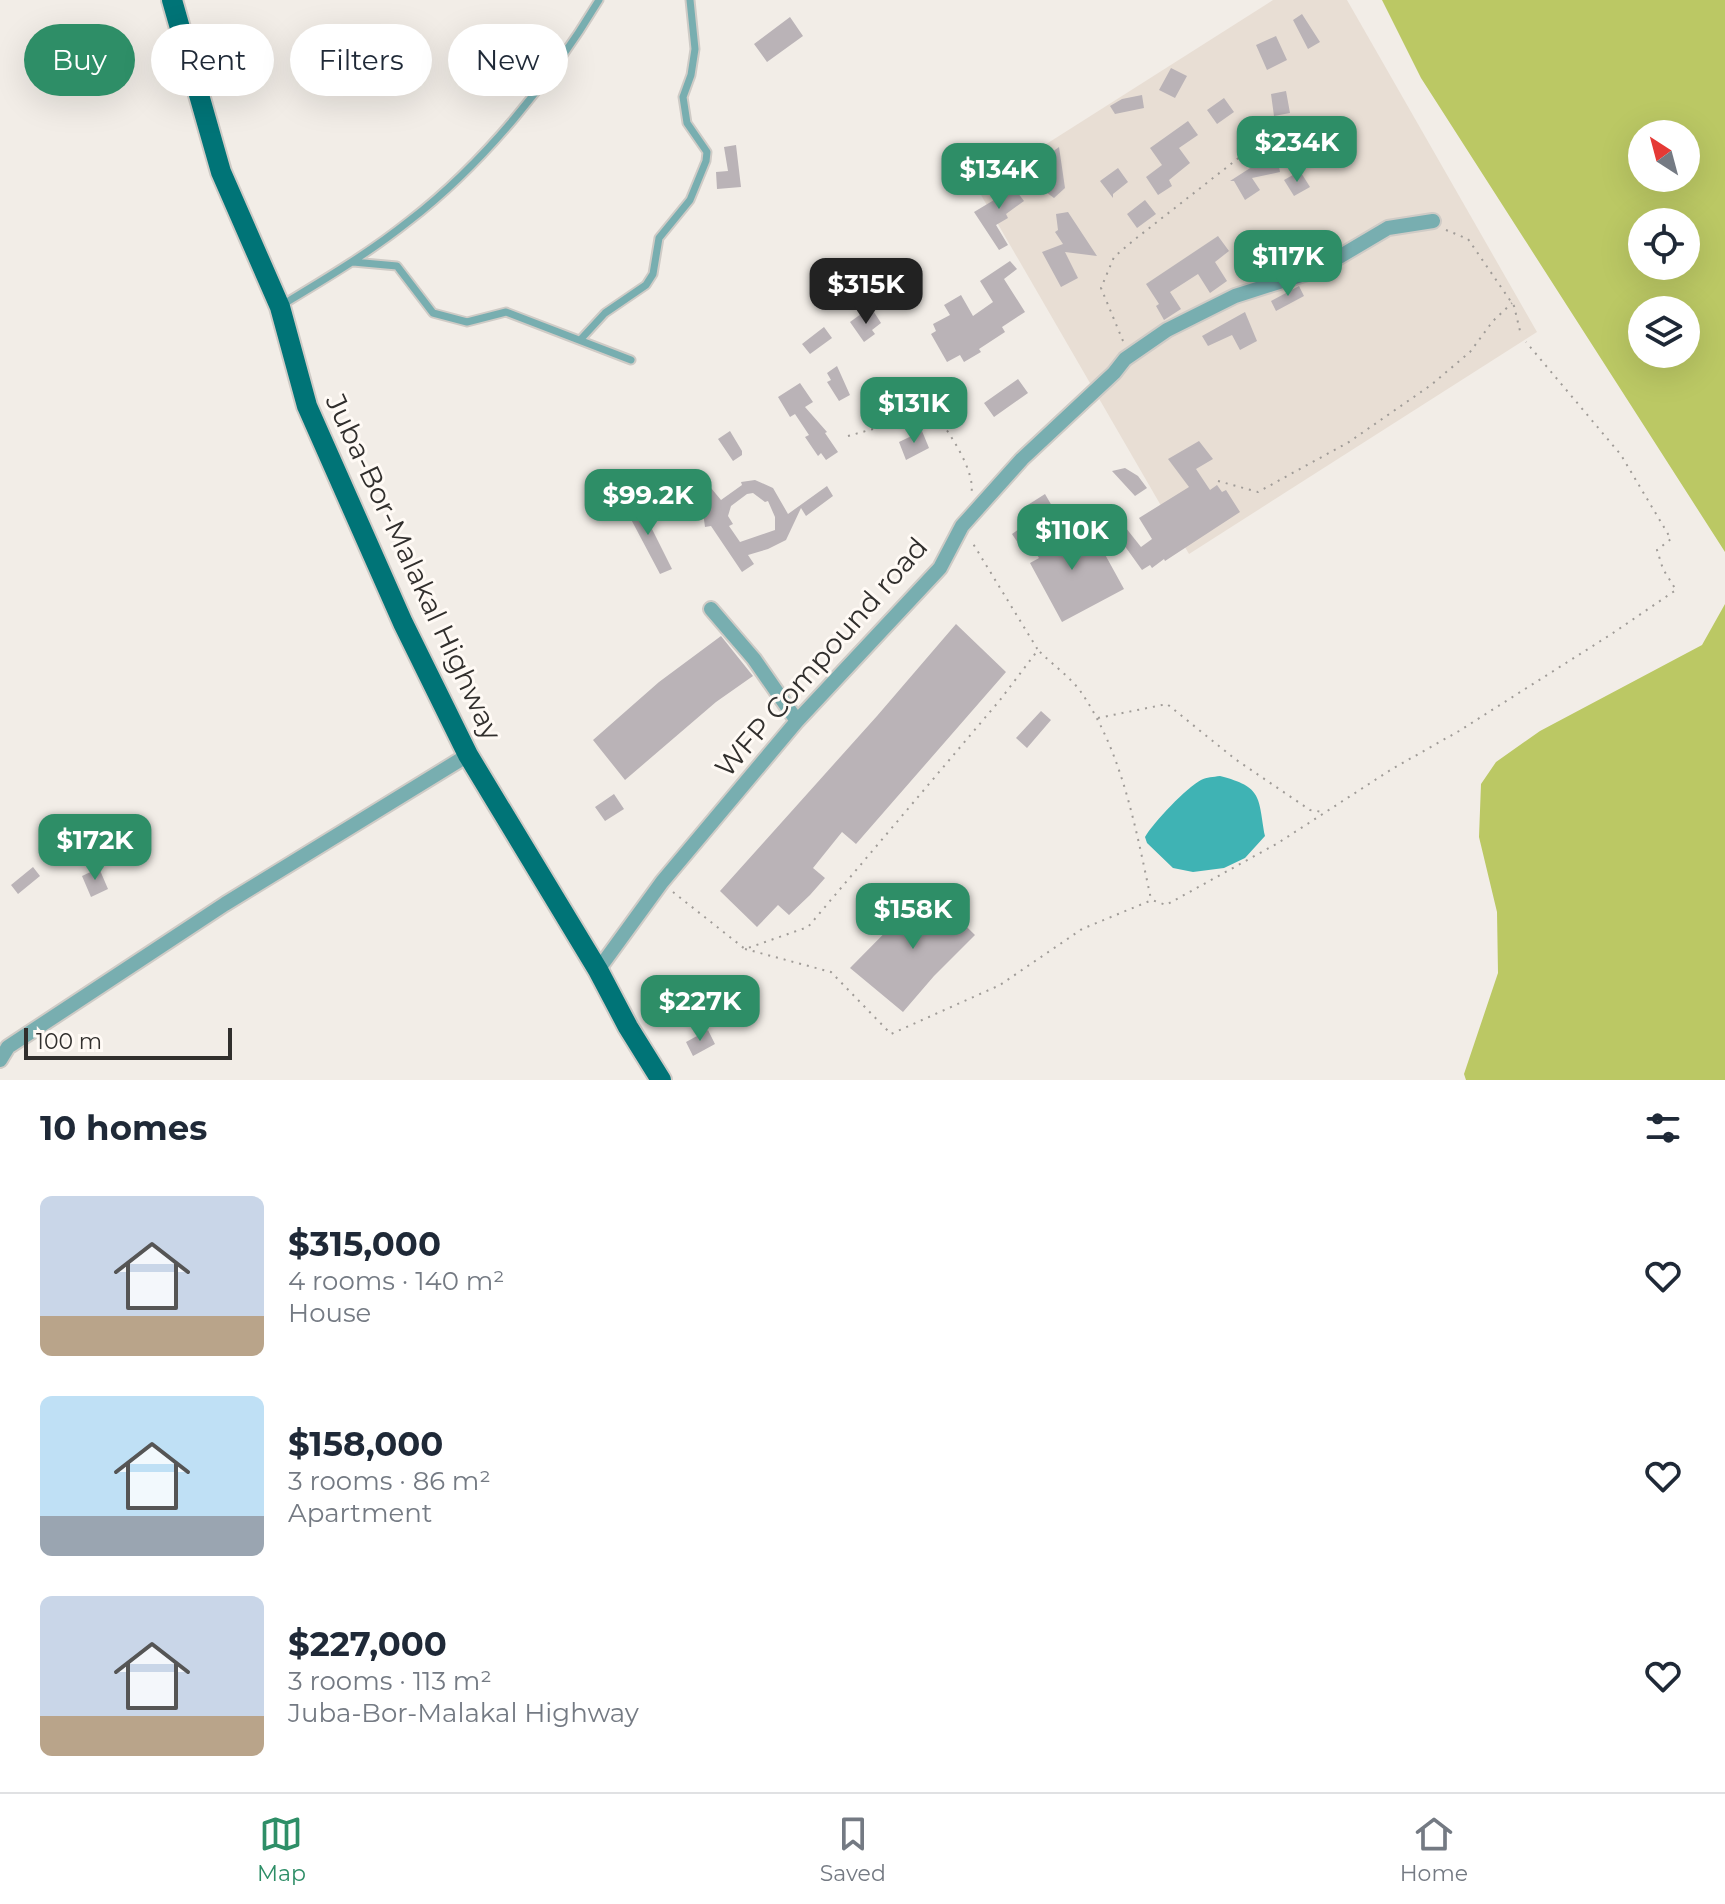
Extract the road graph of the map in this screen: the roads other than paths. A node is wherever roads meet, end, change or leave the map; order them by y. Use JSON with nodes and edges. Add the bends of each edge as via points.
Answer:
{"nodes":[{"id":1,"x":172,"y":0,"type":"edge"},
{"id":2,"x":599,"y":0,"type":"edge"},
{"id":3,"x":690,"y":0,"type":"edge"},
{"id":4,"x":1431,"y":221,"type":"road end"},
{"id":5,"x":353,"y":262,"type":"junction"},
{"id":6,"x":280,"y":307,"type":"junction"},
{"id":7,"x":581,"y":339,"type":"junction"},
{"id":8,"x":631,"y":360,"type":"dead end"},
{"id":9,"x":711,"y":609,"type":"dead end"},
{"id":10,"x":797,"y":721,"type":"junction"},
{"id":11,"x":468,"y":755,"type":"junction"},
{"id":12,"x":598,"y":970,"type":"junction"},
{"id":13,"x":0,"y":1060,"type":"edge"},
{"id":14,"x":661,"y":1080,"type":"edge"}],
"edges":[{"from":1,"to":6,"type":"main road","name":"Juba-Bor-Malakal Highway","via":[[221,172]]},
{"from":2,"to":5,"type":"lane","via":[[523,108],[465,170],[411,220]]},
{"from":3,"to":7,"type":"lane","via":[[695,49],[683,97],[687,123],[707,152],[706,161],[690,200],[659,238],[646,285],[605,313]]},
{"from":4,"to":10,"type":"street","name":"WFP Compound road","via":[[1388,228],[1317,270],[1235,296],[1167,330],[1125,359],[1022,459],[962,526],[940,568]]},
{"from":5,"to":6,"type":"lane"},
{"from":5,"to":7,"type":"lane","via":[[397,266],[433,313],[467,322],[506,312]]},
{"from":6,"to":11,"type":"main road","name":"Juba-Bor-Malakal Highway","via":[[307,406]]},
{"from":7,"to":8,"type":"lane"},
{"from":9,"to":10,"type":"street"},
{"from":10,"to":12,"type":"street","name":"WFP Compound road","via":[[662,882]]},
{"from":11,"to":12,"type":"main road","name":"Juba-Bor-Malakal Highway"},
{"from":11,"to":13,"type":"street","via":[[225,904],[8,1047]]},
{"from":12,"to":14,"type":"main road","name":"Juba-Bor-Malakal Highway"}]}
